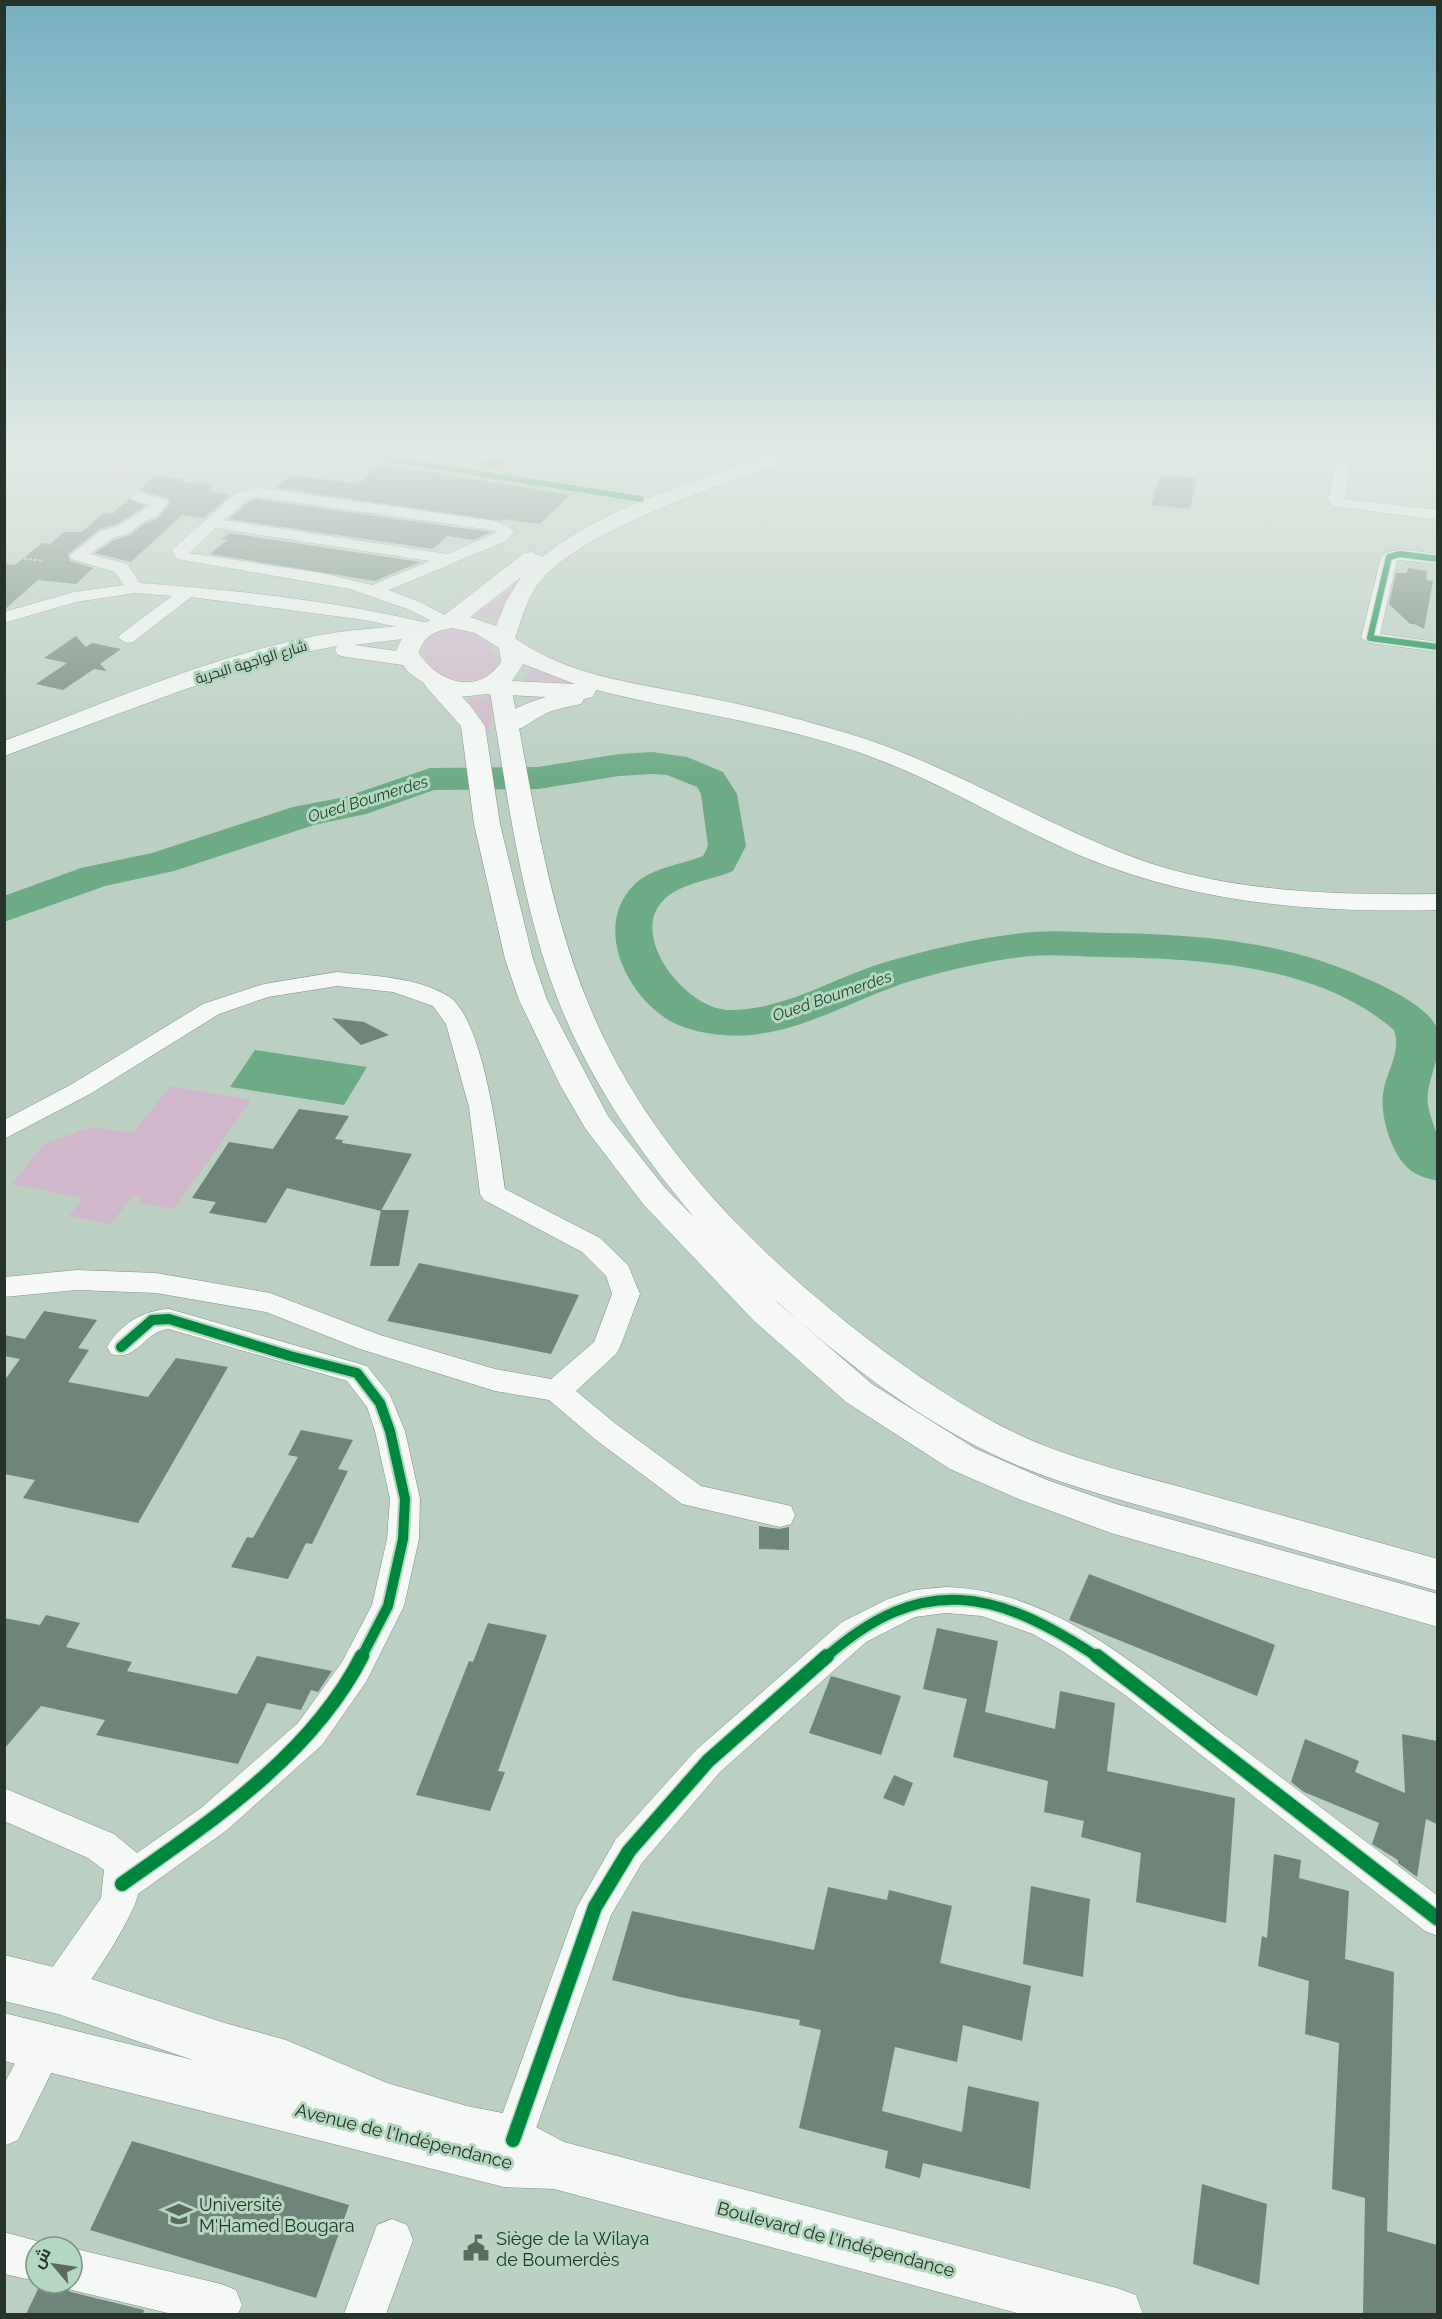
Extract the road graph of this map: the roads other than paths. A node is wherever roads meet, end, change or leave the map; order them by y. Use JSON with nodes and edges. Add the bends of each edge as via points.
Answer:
{"nodes":[{"id":1,"x":111,"y":565,"type":"edge"},
{"id":2,"x":237,"y":565,"type":"edge"},
{"id":3,"x":435,"y":565,"type":"edge"},
{"id":4,"x":521,"y":565,"type":"edge"},
{"id":5,"x":546,"y":565,"type":"edge"},
{"id":6,"x":1387,"y":565,"type":"edge"},
{"id":7,"x":135,"y":588,"type":"junction"},
{"id":8,"x":376,"y":589,"type":"junction"},
{"id":9,"x":186,"y":593,"type":"junction"},
{"id":10,"x":4,"y":618,"type":"edge"},
{"id":11,"x":435,"y":625,"type":"junction"},
{"id":12,"x":127,"y":638,"type":"dead end"},
{"id":13,"x":506,"y":642,"type":"junction"},
{"id":14,"x":1437,"y":648,"type":"edge"},
{"id":15,"x":410,"y":659,"type":"junction"},
{"id":16,"x":435,"y":683,"type":"junction"},
{"id":17,"x":495,"y":685,"type":"junction"},
{"id":18,"x":614,"y":698,"type":"junction"},
{"id":19,"x":123,"y":706,"type":"junction"},
{"id":20,"x":509,"y":734,"type":"junction"},
{"id":21,"x":4,"y":749,"type":"edge"},
{"id":22,"x":1437,"y":902,"type":"edge"},
{"id":23,"x":1437,"y":916,"type":"edge"},
{"id":24,"x":4,"y":1131,"type":"edge"},
{"id":25,"x":4,"y":1287,"type":"edge"},
{"id":26,"x":121,"y":1347,"type":"dead end"},
{"id":27,"x":557,"y":1392,"type":"junction"},
{"id":28,"x":780,"y":1515,"type":"dead end"},
{"id":29,"x":1437,"y":1575,"type":"edge"},
{"id":30,"x":1437,"y":1611,"type":"edge"},
{"id":31,"x":4,"y":1804,"type":"edge"},
{"id":32,"x":122,"y":1884,"type":"junction"},
{"id":33,"x":1437,"y":1919,"type":"edge"},
{"id":34,"x":4,"y":1977,"type":"edge"},
{"id":35,"x":58,"y":1991,"type":"junction"},
{"id":36,"x":25,"y":2042,"type":"edge"},
{"id":37,"x":4,"y":2126,"type":"edge"},
{"id":38,"x":534,"y":2152,"type":"junction"},
{"id":39,"x":393,"y":2240,"type":"dead end"},
{"id":40,"x":4,"y":2253,"type":"edge"},
{"id":41,"x":24,"y":2257,"type":"edge"},
{"id":42,"x":84,"y":2272,"type":"edge"},
{"id":43,"x":221,"y":2305,"type":"dead end"},
{"id":44,"x":365,"y":2314,"type":"edge"},
{"id":45,"x":1118,"y":2314,"type":"edge"}],
"edges":[{"from":1,"to":7,"type":"street","via":[[121,568]]},
{"from":2,"to":8,"type":"street"},
{"from":3,"to":8,"type":"street"},
{"from":4,"to":11,"type":"highway"},
{"from":5,"to":13,"type":"highway","via":[[520,594]]},
{"from":6,"to":14,"type":"street","via":[[1370,638]]},
{"from":7,"to":9,"type":"street"},
{"from":7,"to":10,"type":"street","via":[[74,597]]},
{"from":8,"to":11,"type":"street","via":[[416,603]]},
{"from":9,"to":11,"type":"street","via":[[207,592]]},
{"from":9,"to":12,"type":"street"},
{"from":11,"to":13,"type":"highway","via":[[478,624]]},
{"from":11,"to":15,"type":"highway","via":[[409,644]]},
{"from":11,"to":19,"type":"main road","name":"شارع الواجهة البحرية","via":[[296,646],[183,682]]},
{"from":13,"to":17,"type":"highway","via":[[513,662]]},
{"from":13,"to":22,"type":"highway","via":[[550,667],[600,684],[754,714],[879,751],[1080,845],[1172,878],[1211,888],[1352,903]]},
{"from":15,"to":16,"type":"highway","via":[[422,676]]},
{"from":15,"to":19,"type":"main road","name":"شارع الواجهة البحرية","via":[[339,650],[303,651]]},
{"from":16,"to":17,"type":"highway","via":[[453,689]]},
{"from":16,"to":30,"type":"main road","via":[[468,718],[476,744],[487,824],[507,916],[532,1000],[596,1121],[654,1196],[766,1312],[860,1393],[963,1459],[1111,1518]]},
{"from":17,"to":18,"type":"highway"},
{"from":17,"to":20,"type":"main road"},
{"from":18,"to":20,"type":"highway","via":[[564,700],[541,706],[522,715]]},
{"from":18,"to":23,"type":"highway","via":[[823,748],[1095,868],[1178,896],[1280,912],[1391,918]]},
{"from":19,"to":21,"type":"main road","name":"شارع الواجهة البحرية"},
{"from":20,"to":29,"type":"main road","via":[[556,950],[589,1037],[622,1101],[671,1170],[739,1246],[803,1307],[913,1391],[1022,1451],[1086,1475]]},
{"from":24,"to":27,"type":"street","via":[[211,1009],[264,991],[336,979],[397,985],[441,1001],[458,1024],[467,1055],[481,1107],[493,1194],[591,1245],[618,1272],[626,1294],[606,1347]]},
{"from":25,"to":27,"type":"street","via":[[76,1280],[156,1283],[270,1302],[370,1342],[495,1380]]},
{"from":26,"to":32,"type":"street","via":[[152,1320],[169,1320],[357,1373],[380,1403],[405,1499],[403,1539],[388,1606],[354,1672],[310,1734],[214,1819]]},
{"from":27,"to":28,"type":"street","via":[[693,1496]]},
{"from":31,"to":32,"type":"street","via":[[112,1852],[123,1863]]},
{"from":32,"to":35,"type":"street","via":[[119,1902],[106,1925]]},
{"from":33,"to":38,"type":"street","via":[[1128,1679],[1062,1635],[1019,1613],[982,1603],[911,1602],[854,1632],[708,1761],[629,1851],[595,1907]]},
{"from":34,"to":35,"type":"main road","name":"Avenue de l'Indépendance"},
{"from":35,"to":38,"type":"main road","name":"Avenue de l'Indépendance","via":[[286,2064],[385,2107]]},
{"from":36,"to":37,"type":"street"},
{"from":36,"to":38,"type":"main road","name":"Avenue de l'Indépendance","via":[[504,2162]]},
{"from":38,"to":45,"type":"main road","name":"Boulevard de l'Indépendance"},
{"from":39,"to":44,"type":"street"},
{"from":40,"to":41,"type":"street"},
{"from":42,"to":43,"type":"street"}]}
